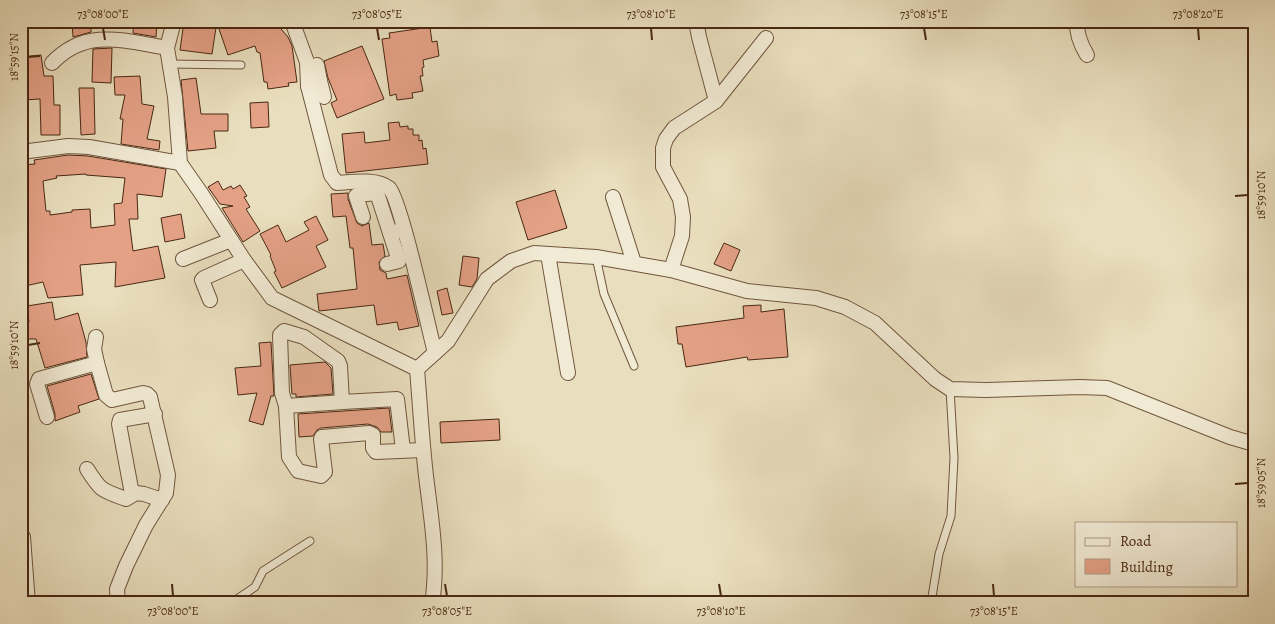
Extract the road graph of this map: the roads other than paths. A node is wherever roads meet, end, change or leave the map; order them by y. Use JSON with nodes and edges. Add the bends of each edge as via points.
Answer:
{"nodes":[{"id":1,"x":174,"y":21,"type":"edge"},
{"id":2,"x":292,"y":21,"type":"edge"},
{"id":3,"x":696,"y":21,"type":"edge"},
{"id":4,"x":1077,"y":21,"type":"edge"},
{"id":5,"x":766,"y":38,"type":"dead end"},
{"id":6,"x":167,"y":48,"type":"junction"},
{"id":7,"x":1087,"y":55,"type":"dead end"},
{"id":8,"x":52,"y":63,"type":"dead end"},
{"id":9,"x":169,"y":64,"type":"junction"},
{"id":10,"x":241,"y":66,"type":"dead end"},
{"id":11,"x":317,"y":66,"type":"dead end"},
{"id":12,"x":314,"y":84,"type":"junction"},
{"id":13,"x":324,"y":97,"type":"dead end"},
{"id":14,"x":716,"y":101,"type":"junction"},
{"id":15,"x":21,"y":152,"type":"edge"},
{"id":16,"x":180,"y":163,"type":"junction"},
{"id":17,"x":613,"y":197,"type":"dead end"},
{"id":18,"x":388,"y":203,"type":"junction"},
{"id":19,"x":400,"y":216,"type":"junction"},
{"id":20,"x":374,"y":219,"type":"junction"},
{"id":21,"x":397,"y":231,"type":"junction"},
{"id":22,"x":225,"y":242,"type":"junction"},
{"id":23,"x":548,"y":254,"type":"junction"},
{"id":24,"x":596,"y":257,"type":"junction"},
{"id":25,"x":183,"y":259,"type":"dead end"},
{"id":26,"x":244,"y":260,"type":"junction"},
{"id":27,"x":634,"y":263,"type":"junction"},
{"id":28,"x":387,"y":264,"type":"dead end"},
{"id":29,"x":231,"y":266,"type":"junction"},
{"id":30,"x":671,"y":270,"type":"junction"},
{"id":31,"x":210,"y":300,"type":"dead end"},
{"id":32,"x":96,"y":337,"type":"dead end"},
{"id":33,"x":434,"y":353,"type":"junction"},
{"id":34,"x":97,"y":363,"type":"junction"},
{"id":35,"x":634,"y":366,"type":"dead end"},
{"id":36,"x":417,"y":369,"type":"junction"},
{"id":37,"x":568,"y":373,"type":"dead end"},
{"id":38,"x":950,"y":389,"type":"junction"},
{"id":39,"x":419,"y":398,"type":"junction"},
{"id":40,"x":397,"y":399,"type":"junction"},
{"id":41,"x":344,"y":402,"type":"junction"},
{"id":42,"x":286,"y":406,"type":"junction"},
{"id":43,"x":155,"y":414,"type":"junction"},
{"id":44,"x":48,"y":417,"type":"dead end"},
{"id":45,"x":1254,"y":444,"type":"edge"},
{"id":46,"x":403,"y":450,"type":"junction"},
{"id":47,"x":423,"y":450,"type":"junction"},
{"id":48,"x":87,"y":469,"type":"dead end"},
{"id":49,"x":132,"y":494,"type":"junction"},
{"id":50,"x":162,"y":500,"type":"junction"},
{"id":51,"x":21,"y":535,"type":"edge"},
{"id":52,"x":310,"y":541,"type":"dead end"},
{"id":53,"x":28,"y":603,"type":"edge"},
{"id":54,"x":118,"y":603,"type":"edge"},
{"id":55,"x":224,"y":603,"type":"edge"},
{"id":56,"x":432,"y":603,"type":"edge"},
{"id":57,"x":930,"y":603,"type":"edge"}],
"edges":[{"from":1,"to":6,"type":"street"},
{"from":2,"to":12,"type":"street"},
{"from":3,"to":14,"type":"street"},
{"from":4,"to":7,"type":"street","via":[[1076,27]]},
{"from":5,"to":14,"type":"street"},
{"from":6,"to":8,"type":"street","via":[[108,38],[92,40],[72,47]]},
{"from":6,"to":9,"type":"street"},
{"from":9,"to":10,"type":"lane"},
{"from":9,"to":16,"type":"street"},
{"from":11,"to":12,"type":"street"},
{"from":12,"to":13,"type":"street"},
{"from":12,"to":18,"type":"street","via":[[331,175],[337,183],[382,184],[391,190]]},
{"from":14,"to":30,"type":"street","via":[[674,128],[663,148],[663,166],[680,198],[683,217],[682,236]]},
{"from":15,"to":16,"type":"street","via":[[68,146],[89,147]]},
{"from":16,"to":22,"type":"street","via":[[201,193]]},
{"from":17,"to":27,"type":"street"},
{"from":18,"to":19,"type":"street"},
{"from":18,"to":20,"type":"street"},
{"from":18,"to":20,"type":"street","via":[[377,193],[357,194]]},
{"from":19,"to":20,"type":"street"},
{"from":19,"to":21,"type":"street"},
{"from":20,"to":21,"type":"street"},
{"from":21,"to":28,"type":"street","via":[[399,260]]},
{"from":21,"to":33,"type":"street"},
{"from":22,"to":25,"type":"street"},
{"from":22,"to":26,"type":"street"},
{"from":22,"to":29,"type":"street"},
{"from":23,"to":24,"type":"street"},
{"from":23,"to":33,"type":"street","via":[[534,253],[511,261],[487,279],[448,341]]},
{"from":23,"to":37,"type":"street"},
{"from":24,"to":27,"type":"street"},
{"from":24,"to":35,"type":"lane","via":[[604,294]]},
{"from":26,"to":29,"type":"street"},
{"from":26,"to":36,"type":"street","via":[[272,298],[374,342]]},
{"from":27,"to":30,"type":"street"},
{"from":29,"to":31,"type":"street","via":[[202,280]]},
{"from":30,"to":38,"type":"street","via":[[747,291],[816,298],[845,307],[875,322],[935,380]]},
{"from":32,"to":34,"type":"street"},
{"from":33,"to":36,"type":"street"},
{"from":34,"to":43,"type":"street","via":[[110,400],[147,394]]},
{"from":34,"to":44,"type":"street","via":[[39,379],[37,384]]},
{"from":36,"to":39,"type":"street"},
{"from":38,"to":45,"type":"street","via":[[1107,388]]},
{"from":38,"to":57,"type":"lane","via":[[954,458],[951,516],[939,554]]},
{"from":39,"to":40,"type":"street"},
{"from":39,"to":47,"type":"street"},
{"from":40,"to":41,"type":"street"},
{"from":40,"to":46,"type":"street"},
{"from":41,"to":42,"type":"street"},
{"from":41,"to":42,"type":"street","via":[[338,361],[304,338],[284,331],[280,335],[282,393]]},
{"from":42,"to":46,"type":"street","via":[[289,456],[298,471],[321,476],[325,472],[322,437],[369,433],[376,452]]},
{"from":43,"to":49,"type":"street","via":[[120,420]]},
{"from":43,"to":50,"type":"street","via":[[168,475]]},
{"from":46,"to":47,"type":"street"},
{"from":47,"to":56,"type":"street","via":[[433,536],[435,586]]},
{"from":48,"to":49,"type":"street","via":[[106,492],[126,499]]},
{"from":49,"to":50,"type":"street"},
{"from":50,"to":54,"type":"street","via":[[126,566],[117,589]]},
{"from":51,"to":53,"type":"street"},
{"from":52,"to":55,"type":"lane","via":[[263,571],[255,587],[234,601]]}]}
